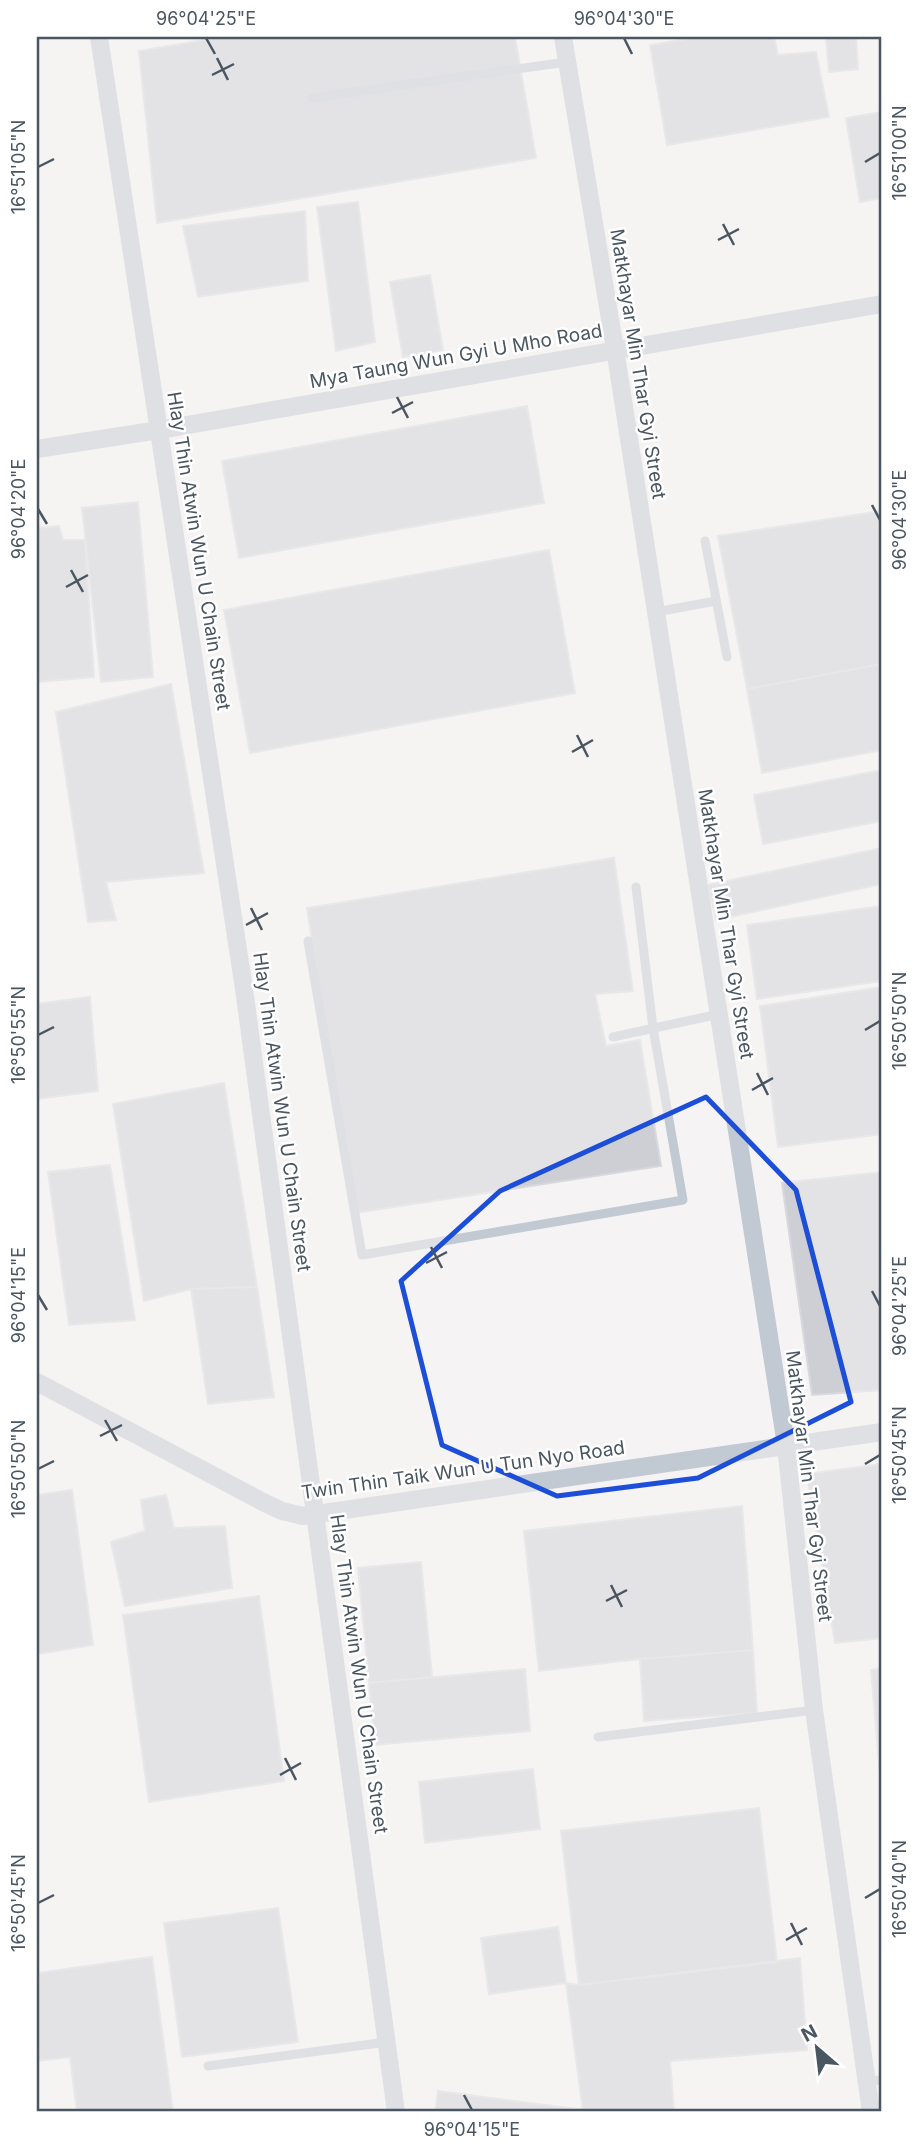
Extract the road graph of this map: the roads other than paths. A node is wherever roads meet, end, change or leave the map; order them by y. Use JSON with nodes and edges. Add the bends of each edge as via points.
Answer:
{"nodes":[{"id":1,"x":99,"y":37,"type":"edge"},
{"id":2,"x":563,"y":37,"type":"edge"},
{"id":3,"x":567,"y":62,"type":"junction"},
{"id":4,"x":312,"y":98,"type":"dead end"},
{"id":5,"x":882,"y":304,"type":"edge"},
{"id":6,"x":615,"y":349,"type":"junction"},
{"id":7,"x":159,"y":430,"type":"junction"},
{"id":8,"x":37,"y":449,"type":"edge"},
{"id":9,"x":705,"y":541,"type":"dead end"},
{"id":10,"x":716,"y":601,"type":"junction"},
{"id":11,"x":656,"y":612,"type":"junction"},
{"id":12,"x":727,"y":657,"type":"dead end"},
{"id":13,"x":636,"y":887,"type":"dead end"},
{"id":14,"x":308,"y":941,"type":"dead end"},
{"id":15,"x":719,"y":1014,"type":"junction"},
{"id":16,"x":653,"y":1028,"type":"junction"},
{"id":17,"x":612,"y":1037,"type":"dead end"},
{"id":18,"x":37,"y":1382,"type":"edge"},
{"id":19,"x":882,"y":1432,"type":"edge"},
{"id":20,"x":786,"y":1445,"type":"junction"},
{"id":21,"x":316,"y":1515,"type":"junction"},
{"id":22,"x":814,"y":1710,"type":"junction"},
{"id":23,"x":598,"y":1737,"type":"dead end"},
{"id":24,"x":387,"y":2042,"type":"junction"},
{"id":25,"x":208,"y":2066,"type":"dead end"},
{"id":26,"x":874,"y":2081,"type":"edge"},
{"id":27,"x":396,"y":2112,"type":"edge"},
{"id":28,"x":871,"y":2112,"type":"edge"}],
"edges":[{"from":1,"to":7,"type":"street","name":"Hlay Thin Atwin Wun U Chain Street"},
{"from":2,"to":3,"type":"street","name":"Matkhayar Min Thar Gyi Street"},
{"from":3,"to":4,"type":"lane"},
{"from":3,"to":6,"type":"street","name":"Matkhayar Min Thar Gyi Street"},
{"from":5,"to":6,"type":"street","name":"Mya Taung Wun Gyi U Mho Road"},
{"from":6,"to":7,"type":"street","name":"Mya Taung Wun Gyi U Mho Road"},
{"from":6,"to":11,"type":"street","name":"Matkhayar Min Thar Gyi Street"},
{"from":7,"to":8,"type":"street","name":"Mya Taung Wun Gyi U Mho Road"},
{"from":7,"to":21,"type":"street","name":"Hlay Thin Atwin Wun U Chain Street","via":[[244,989]]},
{"from":9,"to":10,"type":"lane"},
{"from":10,"to":11,"type":"lane"},
{"from":10,"to":12,"type":"lane"},
{"from":11,"to":15,"type":"street","name":"Matkhayar Min Thar Gyi Street"},
{"from":13,"to":16,"type":"lane"},
{"from":14,"to":16,"type":"lane","via":[[362,1255],[683,1199]]},
{"from":15,"to":16,"type":"lane"},
{"from":15,"to":20,"type":"street","name":"Matkhayar Min Thar Gyi Street"},
{"from":16,"to":17,"type":"lane"},
{"from":18,"to":21,"type":"street","name":"Twin Thin Taik Wun U Tun Nyo Road","via":[[263,1502],[303,1516]]},
{"from":19,"to":20,"type":"street","name":"Twin Thin Taik Wun U Tun Nyo Road"},
{"from":20,"to":21,"type":"street","name":"Twin Thin Taik Wun U Tun Nyo Road"},
{"from":20,"to":22,"type":"street","name":"Matkhayar Min Thar Gyi Street"},
{"from":21,"to":24,"type":"street","name":"Hlay Thin Atwin Wun U Chain Street"},
{"from":22,"to":23,"type":"lane"},
{"from":22,"to":26,"type":"street","name":"Matkhayar Min Thar Gyi Street"},
{"from":24,"to":25,"type":"lane"},
{"from":24,"to":27,"type":"street","name":"Hlay Thin Atwin Wun U Chain Street"},
{"from":26,"to":28,"type":"street","name":"Matkhayar Min Thar Gyi Street"}]}
